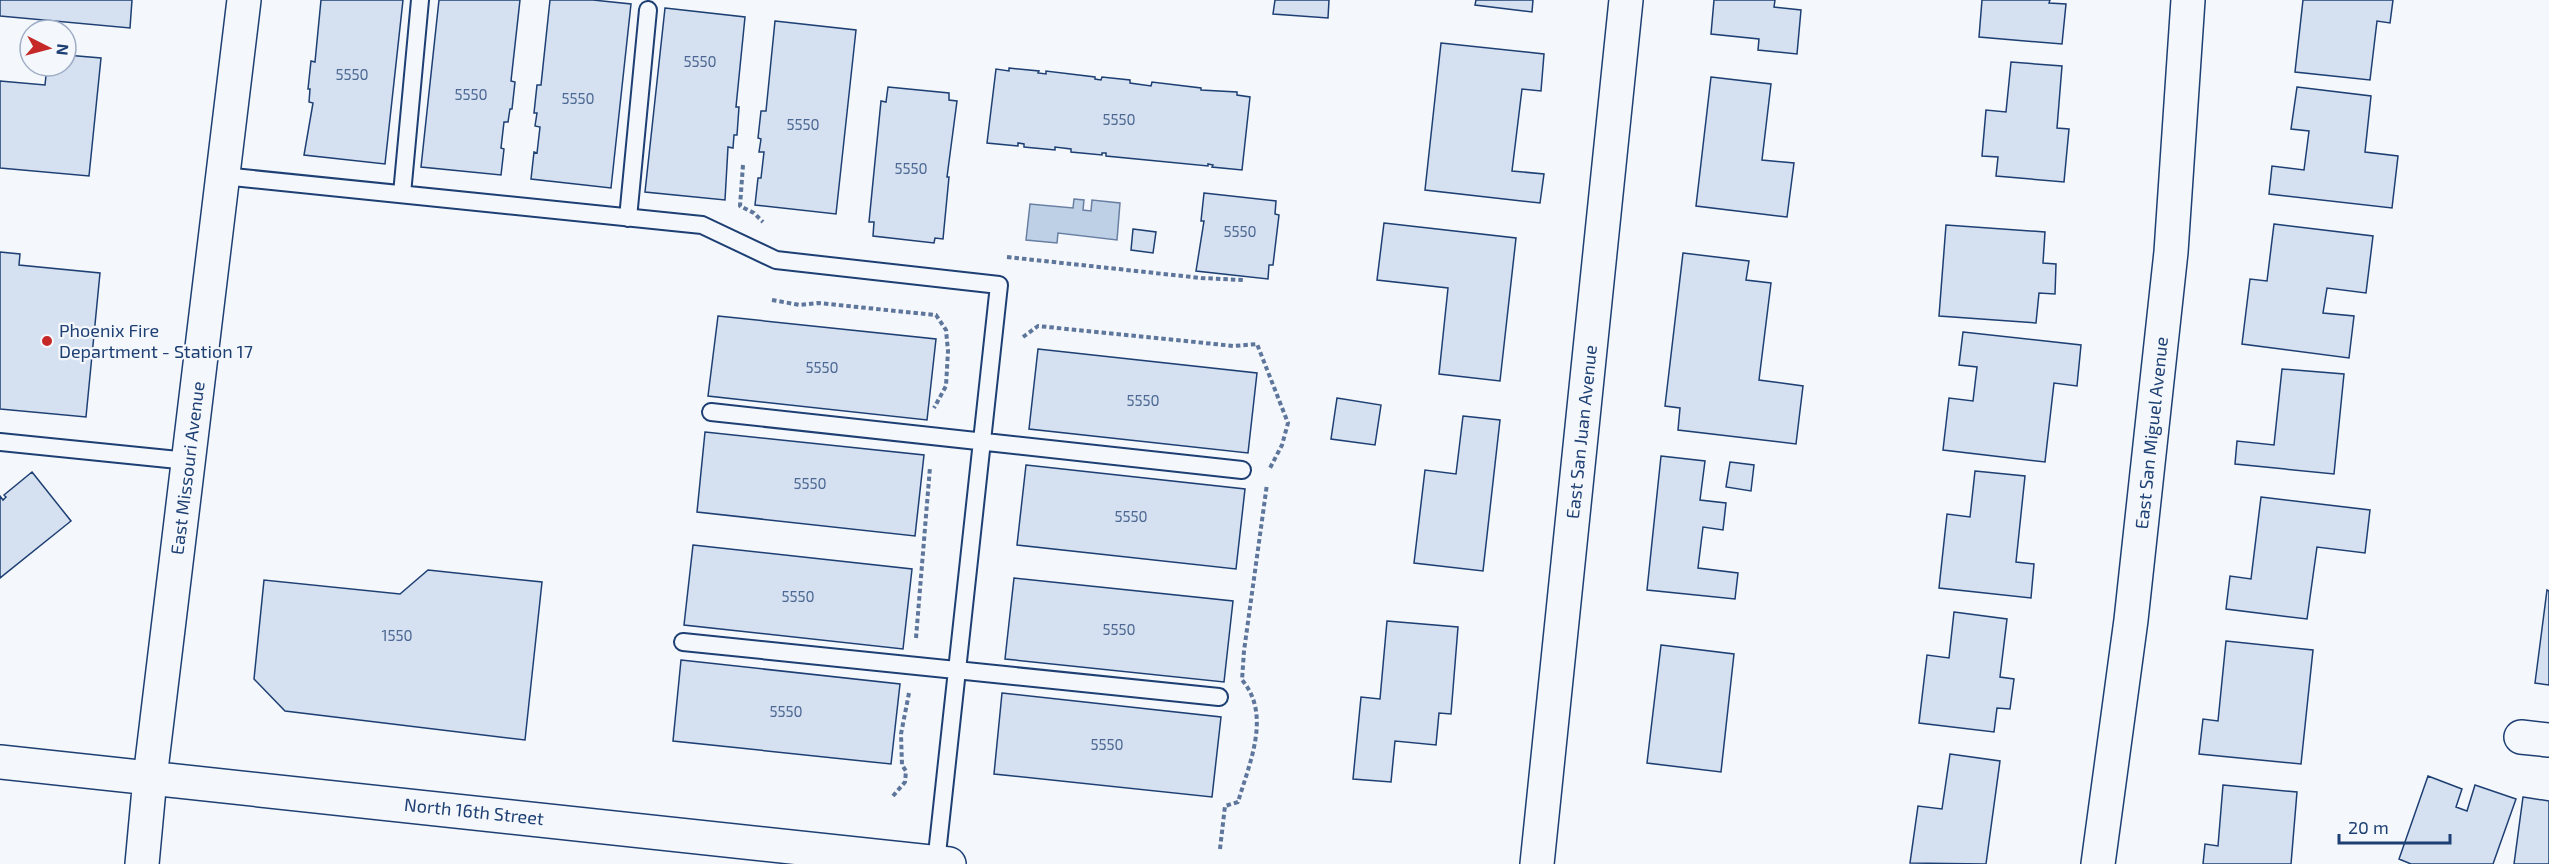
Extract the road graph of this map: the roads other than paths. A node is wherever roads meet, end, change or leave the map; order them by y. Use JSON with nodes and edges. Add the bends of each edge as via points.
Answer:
{"nodes":[{"id":1,"x":244,"y":0,"type":"edge"},
{"id":2,"x":420,"y":0,"type":"edge"},
{"id":3,"x":1626,"y":0,"type":"edge"},
{"id":4,"x":2188,"y":0,"type":"edge"},
{"id":5,"x":648,"y":10,"type":"dead end"},
{"id":6,"x":223,"y":176,"type":"junction"},
{"id":7,"x":402,"y":194,"type":"junction"},
{"id":8,"x":628,"y":218,"type":"junction"},
{"id":9,"x":711,"y":412,"type":"dead end"},
{"id":10,"x":0,"y":442,"type":"edge"},
{"id":11,"x":982,"y":442,"type":"junction"},
{"id":12,"x":188,"y":461,"type":"junction"},
{"id":13,"x":1242,"y":470,"type":"dead end"},
{"id":14,"x":683,"y":642,"type":"dead end"},
{"id":15,"x":957,"y":670,"type":"junction"},
{"id":16,"x":1219,"y":697,"type":"dead end"},
{"id":17,"x":0,"y":762,"type":"edge"},
{"id":18,"x":150,"y":777,"type":"junction"},
{"id":19,"x":942,"y":863,"type":"edge"},
{"id":20,"x":142,"y":864,"type":"edge"},
{"id":21,"x":1537,"y":864,"type":"edge"},
{"id":22,"x":2098,"y":864,"type":"edge"}],
"edges":[{"from":1,"to":6,"type":"street","name":"East Missouri Avenue"},
{"from":2,"to":7,"type":"lane"},
{"from":3,"to":21,"type":"street","name":"East San Juan Avenue"},
{"from":4,"to":22,"type":"street","name":"East San Miguel Avenue","via":[[2171,252],[2131,620]]},
{"from":5,"to":8,"type":"lane"},
{"from":6,"to":7,"type":"lane"},
{"from":6,"to":12,"type":"street","name":"East Missouri Avenue"},
{"from":7,"to":8,"type":"lane"},
{"from":8,"to":11,"type":"lane","via":[[702,225],[776,260],[999,285]]},
{"from":9,"to":11,"type":"lane"},
{"from":10,"to":12,"type":"lane"},
{"from":11,"to":13,"type":"lane"},
{"from":11,"to":15,"type":"lane"},
{"from":12,"to":18,"type":"street","name":"East Missouri Avenue"},
{"from":14,"to":15,"type":"lane"},
{"from":15,"to":16,"type":"lane"},
{"from":15,"to":19,"type":"lane"},
{"from":17,"to":18,"type":"street","name":"North 16th Street"},
{"from":18,"to":19,"type":"street","name":"North 16th Street"},
{"from":18,"to":20,"type":"street","name":"East Missouri Avenue"}]}
